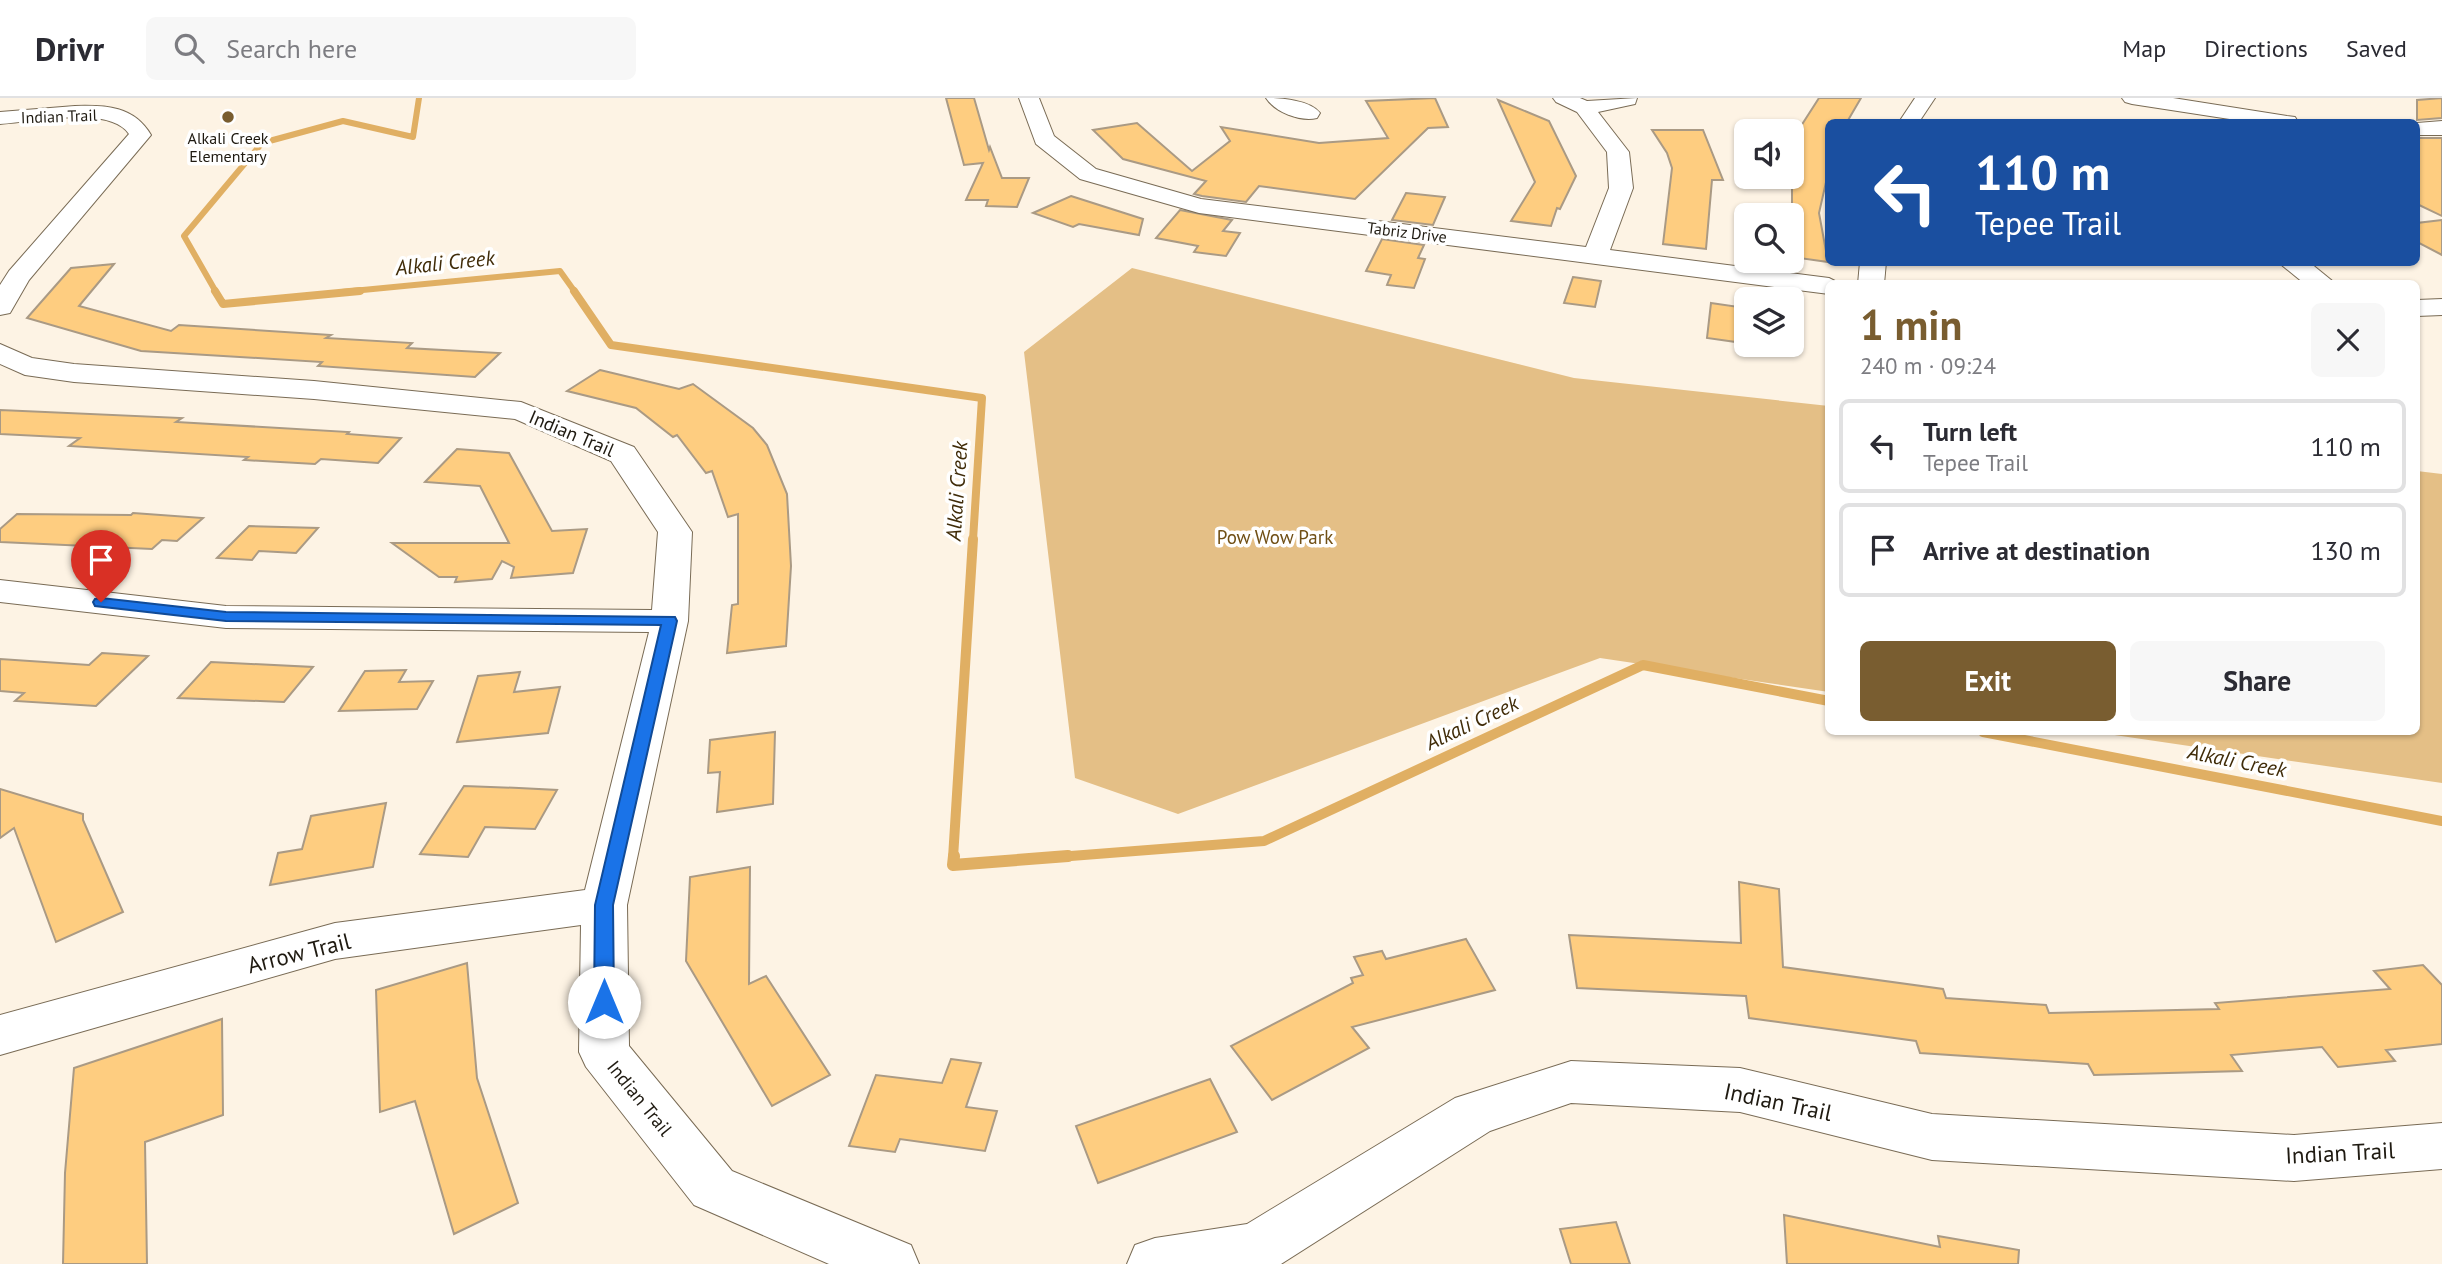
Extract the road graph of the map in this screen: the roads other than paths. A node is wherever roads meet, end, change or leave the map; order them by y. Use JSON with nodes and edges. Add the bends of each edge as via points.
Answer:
{"nodes":[{"id":1,"x":1029,"y":98,"type":"edge"},
{"id":2,"x":1276,"y":98,"type":"edge"},
{"id":3,"x":1563,"y":98,"type":"edge"},
{"id":4,"x":1925,"y":98,"type":"edge"},
{"id":5,"x":2132,"y":98,"type":"edge"},
{"id":6,"x":1628,"y":100,"type":"dead end"},
{"id":7,"x":1584,"y":108,"type":"junction"},
{"id":8,"x":2175,"y":109,"type":"edge"},
{"id":9,"x":1309,"y":113,"type":"dead end"},
{"id":10,"x":0,"y":118,"type":"edge"},
{"id":11,"x":1911,"y":119,"type":"edge"},
{"id":12,"x":2261,"y":119,"type":"edge"},
{"id":13,"x":2442,"y":128,"type":"edge"},
{"id":14,"x":2420,"y":129,"type":"edge"},
{"id":15,"x":1595,"y":256,"type":"junction"},
{"id":16,"x":2297,"y":266,"type":"edge"},
{"id":17,"x":2317,"y":280,"type":"edge"},
{"id":18,"x":1825,"y":285,"type":"edge"},
{"id":19,"x":0,"y":307,"type":"edge"},
{"id":20,"x":2442,"y":307,"type":"edge"},
{"id":21,"x":2420,"y":308,"type":"edge"},
{"id":22,"x":0,"y":353,"type":"edge"},
{"id":23,"x":0,"y":591,"type":"edge"},
{"id":24,"x":670,"y":621,"type":"junction"},
{"id":25,"x":604,"y":905,"type":"junction"},
{"id":26,"x":0,"y":1035,"type":"edge"},
{"id":27,"x":2442,"y":1146,"type":"edge"},
{"id":28,"x":891,"y":1264,"type":"edge"},
{"id":29,"x":1155,"y":1264,"type":"edge"}],
"edges":[{"from":1,"to":15,"type":"street","name":"Tabriz Drive","via":[[1044,139],[1088,174],[1199,206]]},
{"from":2,"to":9,"type":"street","via":[[1280,104]]},
{"from":3,"to":7,"type":"street"},
{"from":4,"to":11,"type":"street"},
{"from":5,"to":8,"type":"street"},
{"from":6,"to":7,"type":"street"},
{"from":7,"to":15,"type":"street","via":[[1618,152],[1621,188]]},
{"from":8,"to":12,"type":"street"},
{"from":10,"to":19,"type":"street","name":"Indian Trail","via":[[116,115],[135,124],[140,135],[18,277]]},
{"from":13,"to":14,"type":"street"},
{"from":15,"to":18,"type":"street","name":"Tabriz Drive"},
{"from":16,"to":17,"type":"street"},
{"from":20,"to":21,"type":"street"},
{"from":22,"to":24,"type":"street","name":"Indian Trail","via":[[25,366],[74,373],[521,411],[623,454],[675,532]]},
{"from":23,"to":24,"type":"street","via":[[226,617]]},
{"from":24,"to":25,"type":"street","name":"Indian Trail"},
{"from":25,"to":26,"type":"street","name":"Arrow Trail","via":[[335,942]]},
{"from":25,"to":28,"type":"street","name":"Indian Trail","via":[[604,1052],[713,1188]]},
{"from":27,"to":29,"type":"street","name":"Indian Trail","via":[[2294,1158],[1933,1137],[1740,1090],[1571,1082],[1472,1114],[1256,1249]]}]}
